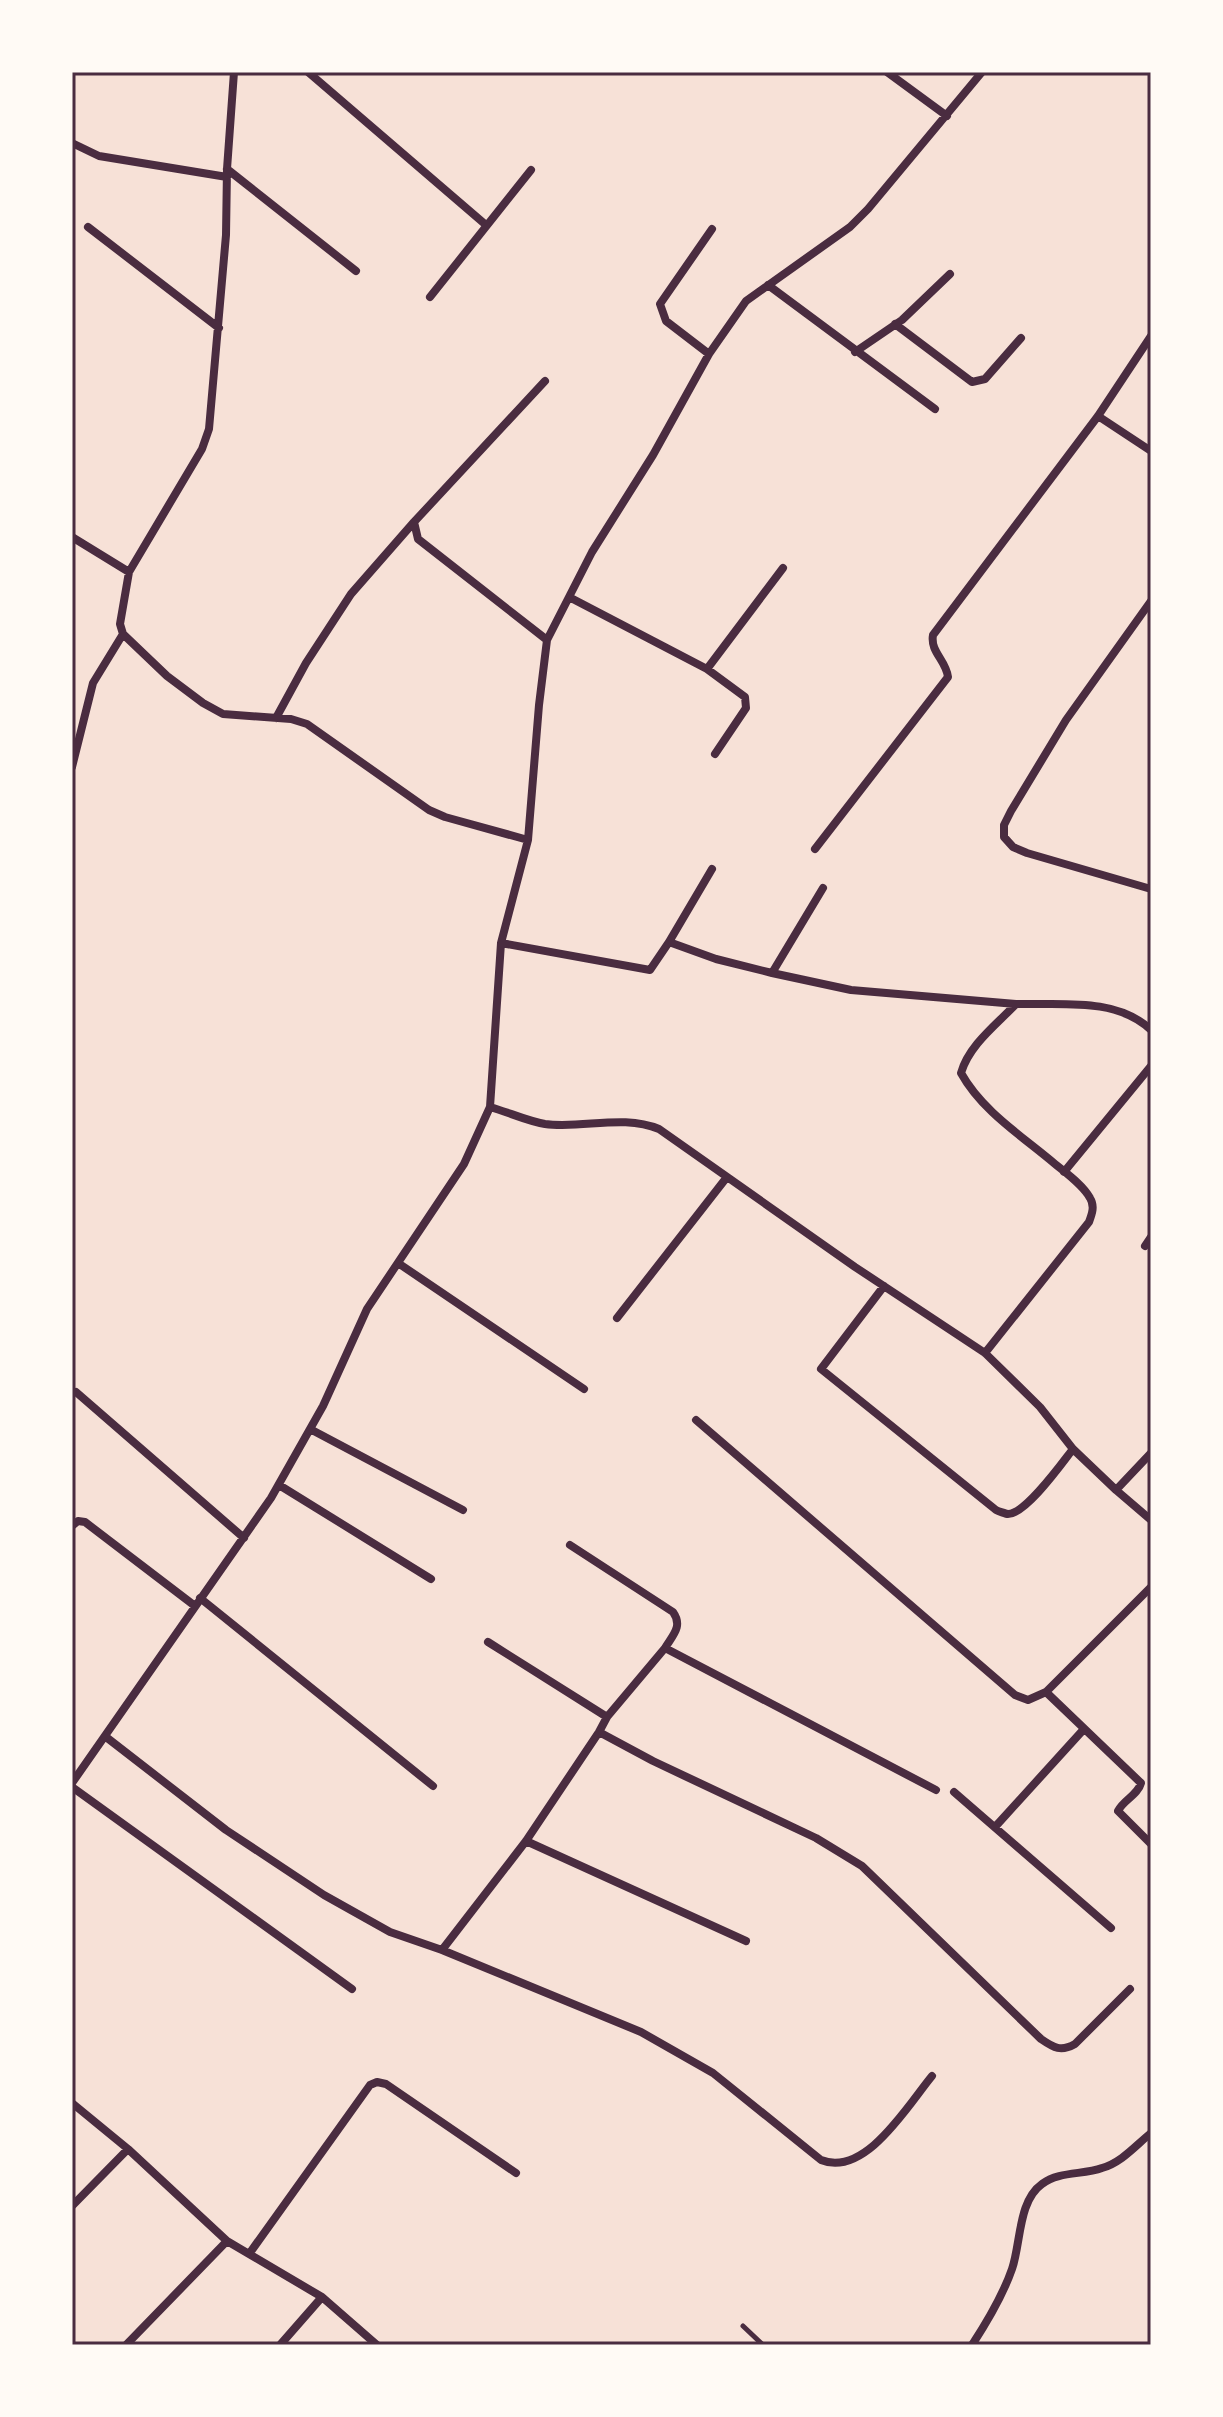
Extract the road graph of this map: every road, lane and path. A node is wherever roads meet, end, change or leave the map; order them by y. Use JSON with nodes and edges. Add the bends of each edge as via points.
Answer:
{"nodes":[{"id":1,"x":234,"y":72,"type":"edge"},
{"id":2,"x":308,"y":72,"type":"edge"},
{"id":3,"x":887,"y":72,"type":"edge"},
{"id":4,"x":982,"y":72,"type":"edge"},
{"id":5,"x":947,"y":116,"type":"junction"},
{"id":6,"x":72,"y":143,"type":"edge"},
{"id":7,"x":531,"y":170,"type":"dead end"},
{"id":8,"x":227,"y":173,"type":"junction"},
{"id":9,"x":486,"y":225,"type":"junction"},
{"id":10,"x":88,"y":227,"type":"dead end"},
{"id":11,"x":712,"y":229,"type":"dead end"},
{"id":12,"x":356,"y":271,"type":"dead end"},
{"id":13,"x":950,"y":274,"type":"dead end"},
{"id":14,"x":768,"y":285,"type":"junction"},
{"id":15,"x":430,"y":297,"type":"dead end"},
{"id":16,"x":895,"y":324,"type":"junction"},
{"id":17,"x":219,"y":328,"type":"junction"},
{"id":18,"x":1151,"y":336,"type":"edge"},
{"id":19,"x":1021,"y":338,"type":"dead end"},
{"id":20,"x":855,"y":352,"type":"junction"},
{"id":21,"x":709,"y":354,"type":"junction"},
{"id":22,"x":545,"y":381,"type":"dead end"},
{"id":23,"x":935,"y":409,"type":"dead end"},
{"id":24,"x":1098,"y":416,"type":"junction"},
{"id":25,"x":1151,"y":451,"type":"edge"},
{"id":26,"x":414,"y":522,"type":"junction"},
{"id":27,"x":72,"y":537,"type":"edge"},
{"id":28,"x":783,"y":568,"type":"dead end"},
{"id":29,"x":129,"y":572,"type":"junction"},
{"id":30,"x":569,"y":597,"type":"junction"},
{"id":31,"x":1151,"y":601,"type":"edge"},
{"id":32,"x":123,"y":634,"type":"junction"},
{"id":33,"x":547,"y":640,"type":"junction"},
{"id":34,"x":707,"y":669,"type":"junction"},
{"id":35,"x":276,"y":718,"type":"junction"},
{"id":36,"x":715,"y":754,"type":"dead end"},
{"id":37,"x":72,"y":767,"type":"edge"},
{"id":38,"x":528,"y":840,"type":"junction"},
{"id":39,"x":815,"y":849,"type":"dead end"},
{"id":40,"x":712,"y":869,"type":"dead end"},
{"id":41,"x":823,"y":888,"type":"dead end"},
{"id":42,"x":1151,"y":889,"type":"edge"},
{"id":43,"x":669,"y":942,"type":"junction"},
{"id":44,"x":501,"y":943,"type":"junction"},
{"id":45,"x":772,"y":973,"type":"junction"},
{"id":46,"x":1016,"y":1004,"type":"junction"},
{"id":47,"x":1151,"y":1030,"type":"edge"},
{"id":48,"x":1151,"y":1066,"type":"edge"},
{"id":49,"x":490,"y":1107,"type":"junction"},
{"id":50,"x":1064,"y":1172,"type":"junction"},
{"id":51,"x":727,"y":1177,"type":"junction"},
{"id":52,"x":398,"y":1263,"type":"junction"},
{"id":53,"x":884,"y":1286,"type":"junction"},
{"id":54,"x":617,"y":1318,"type":"dead end"},
{"id":55,"x":985,"y":1353,"type":"junction"},
{"id":56,"x":584,"y":1389,"type":"dead end"},
{"id":57,"x":76,"y":1392,"type":"dead end"},
{"id":58,"x":696,"y":1420,"type":"dead end"},
{"id":59,"x":310,"y":1429,"type":"junction"},
{"id":60,"x":1073,"y":1449,"type":"junction"},
{"id":61,"x":1151,"y":1453,"type":"edge"},
{"id":62,"x":279,"y":1485,"type":"junction"},
{"id":63,"x":1116,"y":1490,"type":"junction"},
{"id":64,"x":463,"y":1510,"type":"dead end"},
{"id":65,"x":1151,"y":1520,"type":"edge"},
{"id":66,"x":72,"y":1526,"type":"edge"},
{"id":67,"x":244,"y":1538,"type":"junction"},
{"id":68,"x":570,"y":1545,"type":"dead end"},
{"id":69,"x":431,"y":1579,"type":"dead end"},
{"id":70,"x":1151,"y":1587,"type":"edge"},
{"id":71,"x":197,"y":1602,"type":"junction"},
{"id":72,"x":488,"y":1642,"type":"dead end"},
{"id":73,"x":665,"y":1648,"type":"junction"},
{"id":74,"x":1046,"y":1692,"type":"junction"},
{"id":75,"x":607,"y":1717,"type":"junction"},
{"id":76,"x":1084,"y":1729,"type":"junction"},
{"id":77,"x":599,"y":1732,"type":"junction"},
{"id":78,"x":106,"y":1737,"type":"junction"},
{"id":79,"x":72,"y":1785,"type":"edge"},
{"id":80,"x":433,"y":1786,"type":"dead end"},
{"id":81,"x":936,"y":1790,"type":"dead end"},
{"id":82,"x":954,"y":1792,"type":"dead end"},
{"id":83,"x":995,"y":1827,"type":"junction"},
{"id":84,"x":526,"y":1841,"type":"junction"},
{"id":85,"x":1151,"y":1844,"type":"edge"},
{"id":86,"x":1111,"y":1928,"type":"dead end"},
{"id":87,"x":746,"y":1941,"type":"dead end"},
{"id":88,"x":442,"y":1950,"type":"junction"},
{"id":89,"x":352,"y":1989,"type":"dead end"},
{"id":90,"x":1130,"y":1989,"type":"dead end"},
{"id":91,"x":932,"y":2076,"type":"dead end"},
{"id":92,"x":72,"y":2103,"type":"edge"},
{"id":93,"x":1151,"y":2133,"type":"edge"},
{"id":94,"x":128,"y":2149,"type":"junction"},
{"id":95,"x":516,"y":2173,"type":"dead end"},
{"id":96,"x":72,"y":2206,"type":"edge"},
{"id":97,"x":227,"y":2241,"type":"junction"},
{"id":98,"x":249,"y":2254,"type":"junction"},
{"id":99,"x":322,"y":2297,"type":"junction"},
{"id":100,"x":743,"y":2326,"type":"dead end"},
{"id":101,"x":126,"y":2345,"type":"edge"},
{"id":102,"x":280,"y":2345,"type":"edge"},
{"id":103,"x":377,"y":2345,"type":"edge"},
{"id":104,"x":763,"y":2345,"type":"edge"},
{"id":105,"x":972,"y":2345,"type":"edge"}],
"edges":[{"from":1,"to":8,"type":"street"},
{"from":2,"to":9,"type":"street"},
{"from":3,"to":5,"type":"street"},
{"from":4,"to":5,"type":"street"},
{"from":5,"to":14,"type":"street","via":[[850,227]]},
{"from":6,"to":8,"type":"street","via":[[99,156]]},
{"from":7,"to":9,"type":"street"},
{"from":8,"to":12,"type":"street"},
{"from":8,"to":17,"type":"street"},
{"from":9,"to":15,"type":"street"},
{"from":10,"to":17,"type":"street"},
{"from":11,"to":21,"type":"street","via":[[660,304],[666,321]]},
{"from":13,"to":16,"type":"street"},
{"from":14,"to":20,"type":"street"},
{"from":14,"to":21,"type":"street","via":[[746,301]]},
{"from":16,"to":19,"type":"street","via":[[972,382],[985,379]]},
{"from":16,"to":20,"type":"street"},
{"from":17,"to":29,"type":"street","via":[[212,413],[202,449]]},
{"from":18,"to":24,"type":"street"},
{"from":20,"to":23,"type":"street"},
{"from":21,"to":30,"type":"street"},
{"from":22,"to":26,"type":"street"},
{"from":24,"to":25,"type":"street"},
{"from":24,"to":39,"type":"street","via":[[933,635],[933,647],[948,677]]},
{"from":26,"to":33,"type":"street","via":[[418,539]]},
{"from":26,"to":35,"type":"street","via":[[351,594]]},
{"from":27,"to":29,"type":"street"},
{"from":28,"to":34,"type":"street"},
{"from":29,"to":32,"type":"street","via":[[120,617]]},
{"from":30,"to":33,"type":"street"},
{"from":30,"to":34,"type":"street"},
{"from":31,"to":42,"type":"street","via":[[1066,720],[1004,825],[1004,837],[1013,847]]},
{"from":32,"to":35,"type":"street","via":[[213,710]]},
{"from":32,"to":37,"type":"street","via":[[93,683]]},
{"from":33,"to":38,"type":"street"},
{"from":34,"to":36,"type":"street","via":[[747,701]]},
{"from":35,"to":38,"type":"street","via":[[307,724],[429,810]]},
{"from":38,"to":44,"type":"street"},
{"from":40,"to":43,"type":"street"},
{"from":41,"to":45,"type":"street"},
{"from":43,"to":44,"type":"street","via":[[650,970]]},
{"from":43,"to":45,"type":"street"},
{"from":44,"to":49,"type":"street"},
{"from":45,"to":46,"type":"street","via":[[851,990]]},
{"from":46,"to":47,"type":"street","via":[[1097,1006],[1142,1021]]},
{"from":46,"to":50,"type":"street","via":[[973,1049],[961,1073],[985,1105]]},
{"from":48,"to":50,"type":"street"},
{"from":49,"to":51,"type":"street","via":[[544,1124],[647,1124]]},
{"from":49,"to":52,"type":"street","via":[[464,1164]]},
{"from":50,"to":55,"type":"street","via":[[1092,1201],[1089,1222]]},
{"from":51,"to":53,"type":"street"},
{"from":51,"to":54,"type":"street"},
{"from":52,"to":56,"type":"street"},
{"from":52,"to":59,"type":"street","via":[[367,1309]]},
{"from":53,"to":55,"type":"street"},
{"from":53,"to":60,"type":"street","via":[[821,1369],[1007,1514],[1028,1503]]},
{"from":55,"to":60,"type":"street","via":[[1040,1407]]},
{"from":57,"to":67,"type":"street"},
{"from":58,"to":74,"type":"street","via":[[1015,1695],[1028,1700]]},
{"from":59,"to":62,"type":"street"},
{"from":59,"to":64,"type":"street"},
{"from":60,"to":63,"type":"street"},
{"from":61,"to":63,"type":"street"},
{"from":62,"to":67,"type":"street"},
{"from":62,"to":69,"type":"street"},
{"from":63,"to":65,"type":"street"},
{"from":66,"to":71,"type":"street","via":[[85,1522]]},
{"from":67,"to":71,"type":"street"},
{"from":68,"to":73,"type":"street","via":[[673,1612],[678,1627]]},
{"from":70,"to":74,"type":"street"},
{"from":71,"to":78,"type":"street"},
{"from":71,"to":80,"type":"street"},
{"from":72,"to":75,"type":"street"},
{"from":73,"to":75,"type":"street"},
{"from":73,"to":81,"type":"street"},
{"from":74,"to":76,"type":"street"},
{"from":75,"to":77,"type":"street"},
{"from":76,"to":83,"type":"street"},
{"from":76,"to":85,"type":"street","via":[[1141,1783],[1118,1811]]},
{"from":77,"to":84,"type":"street"},
{"from":77,"to":90,"type":"street","via":[[816,1838],[862,1866],[1056,2049],[1075,2044]]},
{"from":78,"to":79,"type":"street"},
{"from":78,"to":88,"type":"street","via":[[226,1830],[324,1895],[390,1932]]},
{"from":79,"to":89,"type":"street"},
{"from":82,"to":83,"type":"street"},
{"from":83,"to":86,"type":"street"},
{"from":84,"to":87,"type":"street"},
{"from":84,"to":88,"type":"street"},
{"from":88,"to":91,"type":"street","via":[[641,2032],[713,2073],[830,2163],[850,2161],[875,2146]]},
{"from":92,"to":94,"type":"street"},
{"from":93,"to":105,"type":"street","via":[[1121,2160],[1061,2176],[1032,2194],[1012,2269]]},
{"from":94,"to":96,"type":"street"},
{"from":94,"to":97,"type":"street"},
{"from":95,"to":98,"type":"street","via":[[377,2082]]},
{"from":97,"to":98,"type":"street"},
{"from":97,"to":101,"type":"street"},
{"from":98,"to":99,"type":"street"},
{"from":99,"to":102,"type":"street"},
{"from":99,"to":103,"type":"street"},
{"from":100,"to":104,"type":"lane"}]}
